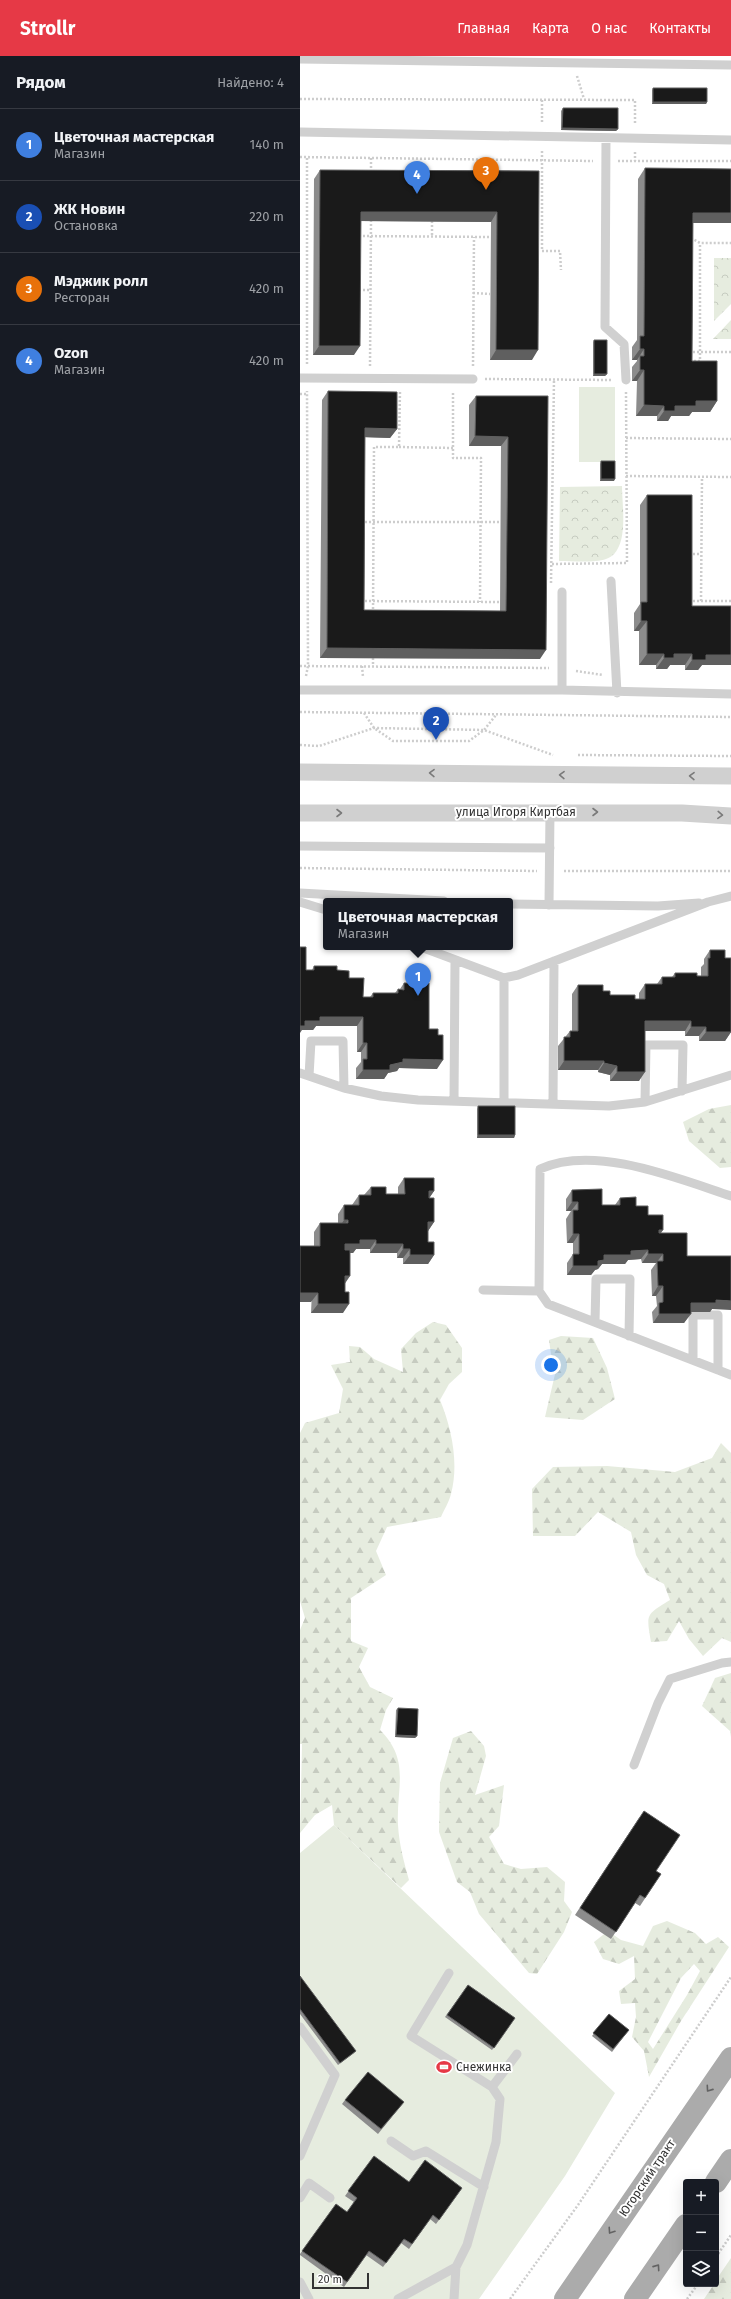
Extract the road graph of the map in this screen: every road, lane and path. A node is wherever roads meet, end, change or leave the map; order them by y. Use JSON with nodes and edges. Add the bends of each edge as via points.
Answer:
{"nodes":[{"id":1,"x":300,"y":59,"type":"edge"},
{"id":2,"x":584,"y":59,"type":"edge"},
{"id":3,"x":731,"y":63,"type":"edge"},
{"id":4,"x":300,"y":99,"type":"edge"},
{"id":5,"x":635,"y":100,"type":"dead end"},
{"id":6,"x":300,"y":132,"type":"edge"},
{"id":7,"x":606,"y":138,"type":"junction"},
{"id":8,"x":731,"y":140,"type":"edge"},
{"id":9,"x":300,"y":156,"type":"edge"},
{"id":10,"x":307,"y":157,"type":"junction"},
{"id":11,"x":371,"y":158,"type":"junction"},
{"id":12,"x":542,"y":160,"type":"junction"},
{"id":13,"x":606,"y":161,"type":"junction"},
{"id":14,"x":731,"y":161,"type":"edge"},
{"id":15,"x":371,"y":179,"type":"edge"},
{"id":16,"x":371,"y":221,"type":"edge"},
{"id":17,"x":432,"y":221,"type":"edge"},
{"id":18,"x":355,"y":236,"type":"edge"},
{"id":19,"x":371,"y":236,"type":"junction"},
{"id":20,"x":432,"y":236,"type":"junction"},
{"id":21,"x":686,"y":236,"type":"edge"},
{"id":22,"x":474,"y":237,"type":"junction"},
{"id":23,"x":491,"y":237,"type":"dead end"},
{"id":24,"x":700,"y":243,"type":"junction"},
{"id":25,"x":731,"y":243,"type":"edge"},
{"id":26,"x":560,"y":270,"type":"dead end"},
{"id":27,"x":354,"y":290,"type":"edge"},
{"id":28,"x":371,"y":290,"type":"junction"},
{"id":29,"x":473,"y":293,"type":"junction"},
{"id":30,"x":490,"y":294,"type":"dead end"},
{"id":31,"x":685,"y":352,"type":"edge"},
{"id":32,"x":700,"y":352,"type":"junction"},
{"id":33,"x":731,"y":352,"type":"edge"},
{"id":34,"x":685,"y":361,"type":"edge"},
{"id":35,"x":303,"y":378,"type":"edge"},
{"id":36,"x":370,"y":378,"type":"junction"},
{"id":37,"x":400,"y":378,"type":"junction"},
{"id":38,"x":453,"y":378,"type":"junction"},
{"id":39,"x":473,"y":379,"type":"junction"},
{"id":40,"x":554,"y":379,"type":"junction"},
{"id":41,"x":626,"y":380,"type":"junction"},
{"id":42,"x":626,"y":438,"type":"junction"},
{"id":43,"x":731,"y":439,"type":"edge"},
{"id":44,"x":400,"y":447,"type":"junction"},
{"id":45,"x":453,"y":448,"type":"junction"},
{"id":46,"x":626,"y":476,"type":"junction"},
{"id":47,"x":702,"y":477,"type":"junction"},
{"id":48,"x":731,"y":477,"type":"edge"},
{"id":49,"x":358,"y":522,"type":"edge"},
{"id":50,"x":374,"y":522,"type":"junction"},
{"id":51,"x":481,"y":522,"type":"junction"},
{"id":52,"x":501,"y":522,"type":"dead end"},
{"id":53,"x":685,"y":554,"type":"edge"},
{"id":54,"x":702,"y":554,"type":"junction"},
{"id":55,"x":552,"y":564,"type":"junction"},
{"id":56,"x":551,"y":581,"type":"dead end"},
{"id":57,"x":611,"y":581,"type":"dead end"},
{"id":58,"x":562,"y":592,"type":"dead end"},
{"id":59,"x":358,"y":601,"type":"edge"},
{"id":60,"x":685,"y":601,"type":"edge"},
{"id":61,"x":701,"y":601,"type":"junction"},
{"id":62,"x":731,"y":601,"type":"edge"},
{"id":63,"x":373,"y":602,"type":"junction"},
{"id":64,"x":480,"y":602,"type":"junction"},
{"id":65,"x":500,"y":602,"type":"dead end"},
{"id":66,"x":373,"y":619,"type":"edge"},
{"id":67,"x":373,"y":658,"type":"edge"},
{"id":68,"x":300,"y":666,"type":"edge"},
{"id":69,"x":308,"y":666,"type":"junction"},
{"id":70,"x":373,"y":666,"type":"junction"},
{"id":71,"x":562,"y":669,"type":"junction"},
{"id":72,"x":616,"y":677,"type":"junction"},
{"id":73,"x":302,"y":690,"type":"edge"},
{"id":74,"x":562,"y":690,"type":"junction"},
{"id":75,"x":617,"y":692,"type":"junction"},
{"id":76,"x":731,"y":694,"type":"edge"},
{"id":77,"x":300,"y":712,"type":"edge"},
{"id":78,"x":364,"y":713,"type":"junction"},
{"id":79,"x":496,"y":714,"type":"junction"},
{"id":80,"x":731,"y":717,"type":"edge"},
{"id":81,"x":374,"y":728,"type":"junction"},
{"id":82,"x":484,"y":730,"type":"junction"},
{"id":83,"x":300,"y":745,"type":"edge"},
{"id":84,"x":558,"y":755,"type":"dead end"},
{"id":85,"x":573,"y":755,"type":"dead end"},
{"id":86,"x":731,"y":756,"type":"edge"},
{"id":87,"x":300,"y":772,"type":"edge"},
{"id":88,"x":731,"y":776,"type":"edge"},
{"id":89,"x":550,"y":812,"type":"junction"},
{"id":90,"x":300,"y":813,"type":"edge"},
{"id":91,"x":731,"y":816,"type":"edge"},
{"id":92,"x":300,"y":846,"type":"edge"},
{"id":93,"x":550,"y":848,"type":"junction"},
{"id":94,"x":300,"y":868,"type":"edge"},
{"id":95,"x":549,"y":872,"type":"junction"},
{"id":96,"x":731,"y":872,"type":"edge"},
{"id":97,"x":300,"y":893,"type":"edge"},
{"id":98,"x":731,"y":896,"type":"edge"},
{"id":99,"x":342,"y":898,"type":"edge"},
{"id":100,"x":300,"y":902,"type":"edge"},
{"id":101,"x":708,"y":902,"type":"junction"},
{"id":102,"x":513,"y":904,"type":"edge"},
{"id":103,"x":549,"y":905,"type":"junction"},
{"id":104,"x":658,"y":906,"type":"junction"},
{"id":105,"x":323,"y":909,"type":"edge"},
{"id":106,"x":663,"y":920,"type":"junction"},
{"id":107,"x":428,"y":950,"type":"edge"},
{"id":108,"x":455,"y":961,"type":"junction"},
{"id":109,"x":554,"y":961,"type":"junction"},
{"id":110,"x":504,"y":978,"type":"junction"},
{"id":111,"x":300,"y":1073,"type":"edge"},
{"id":112,"x":731,"y":1075,"type":"edge"},
{"id":113,"x":309,"y":1076,"type":"junction"},
{"id":114,"x":344,"y":1088,"type":"junction"},
{"id":115,"x":682,"y":1091,"type":"junction"},
{"id":116,"x":454,"y":1101,"type":"junction"},
{"id":117,"x":504,"y":1102,"type":"junction"},
{"id":118,"x":646,"y":1102,"type":"junction"},
{"id":119,"x":553,"y":1104,"type":"junction"},
{"id":120,"x":731,"y":1196,"type":"edge"},
{"id":121,"x":483,"y":1290,"type":"dead end"},
{"id":122,"x":539,"y":1291,"type":"junction"},
{"id":123,"x":595,"y":1322,"type":"junction"},
{"id":124,"x":629,"y":1336,"type":"junction"},
{"id":125,"x":693,"y":1360,"type":"junction"},
{"id":126,"x":718,"y":1370,"type":"junction"},
{"id":127,"x":731,"y":1375,"type":"edge"},
{"id":128,"x":731,"y":1662,"type":"edge"},
{"id":129,"x":634,"y":1765,"type":"dead end"},
{"id":130,"x":449,"y":1973,"type":"dead end"},
{"id":131,"x":731,"y":1976,"type":"edge"},
{"id":132,"x":300,"y":2027,"type":"edge"},
{"id":133,"x":518,"y":2054,"type":"dead end"},
{"id":134,"x":731,"y":2058,"type":"edge"},
{"id":135,"x":492,"y":2087,"type":"junction"},
{"id":136,"x":391,"y":2141,"type":"dead end"},
{"id":137,"x":300,"y":2156,"type":"edge"},
{"id":138,"x":731,"y":2160,"type":"edge"},
{"id":139,"x":718,"y":2179,"type":"edge"},
{"id":140,"x":484,"y":2187,"type":"junction"},
{"id":141,"x":300,"y":2198,"type":"edge"},
{"id":142,"x":330,"y":2198,"type":"dead end"},
{"id":143,"x":683,"y":2229,"type":"edge"},
{"id":144,"x":731,"y":2235,"type":"edge"},
{"id":145,"x":719,"y":2253,"type":"edge"},
{"id":146,"x":456,"y":2267,"type":"junction"},
{"id":147,"x":300,"y":2282,"type":"edge"},
{"id":148,"x":696,"y":2287,"type":"edge"},
{"id":149,"x":309,"y":2299,"type":"edge"},
{"id":150,"x":398,"y":2299,"type":"edge"},
{"id":151,"x":454,"y":2299,"type":"edge"},
{"id":152,"x":510,"y":2299,"type":"edge"},
{"id":153,"x":565,"y":2299,"type":"edge"},
{"id":154,"x":634,"y":2299,"type":"edge"},
{"id":155,"x":687,"y":2299,"type":"edge"}],
"edges":[{"from":1,"to":2,"type":"lane"},
{"from":2,"to":3,"type":"lane"},
{"from":4,"to":5,"type":"path"},
{"from":6,"to":7,"type":"lane"},
{"from":7,"to":8,"type":"lane"},
{"from":7,"to":13,"type":"lane"},
{"from":9,"to":10,"type":"path"},
{"from":10,"to":11,"type":"path"},
{"from":10,"to":35,"type":"path"},
{"from":11,"to":12,"type":"path"},
{"from":11,"to":15,"type":"path"},
{"from":12,"to":13,"type":"path"},
{"from":12,"to":26,"type":"path","via":[[542,251],[560,251]]},
{"from":13,"to":14,"type":"path"},
{"from":13,"to":41,"type":"lane","via":[[605,327],[624,344]]},
{"from":16,"to":19,"type":"path"},
{"from":17,"to":20,"type":"path"},
{"from":18,"to":19,"type":"path"},
{"from":19,"to":20,"type":"path"},
{"from":19,"to":28,"type":"path"},
{"from":20,"to":22,"type":"path"},
{"from":21,"to":24,"type":"path"},
{"from":22,"to":23,"type":"path"},
{"from":22,"to":29,"type":"path"},
{"from":24,"to":25,"type":"path"},
{"from":24,"to":32,"type":"path"},
{"from":27,"to":28,"type":"path"},
{"from":28,"to":36,"type":"path"},
{"from":29,"to":30,"type":"path"},
{"from":29,"to":39,"type":"path"},
{"from":31,"to":32,"type":"path"},
{"from":32,"to":33,"type":"path"},
{"from":32,"to":34,"type":"path","via":[[700,361]]},
{"from":35,"to":36,"type":"lane"},
{"from":35,"to":69,"type":"path"},
{"from":36,"to":37,"type":"lane"},
{"from":37,"to":38,"type":"lane"},
{"from":37,"to":44,"type":"path"},
{"from":38,"to":39,"type":"lane"},
{"from":38,"to":45,"type":"path"},
{"from":39,"to":40,"type":"path"},
{"from":40,"to":41,"type":"path"},
{"from":40,"to":55,"type":"path"},
{"from":41,"to":42,"type":"path"},
{"from":42,"to":43,"type":"path"},
{"from":42,"to":46,"type":"path"},
{"from":44,"to":45,"type":"path"},
{"from":44,"to":50,"type":"path","via":[[374,447]]},
{"from":45,"to":51,"type":"path","via":[[453,458],[481,458]]},
{"from":46,"to":47,"type":"path"},
{"from":46,"to":55,"type":"path","via":[[627,563]]},
{"from":47,"to":48,"type":"path"},
{"from":47,"to":54,"type":"path"},
{"from":49,"to":50,"type":"path"},
{"from":50,"to":51,"type":"path"},
{"from":50,"to":63,"type":"path"},
{"from":51,"to":52,"type":"path"},
{"from":51,"to":64,"type":"path"},
{"from":53,"to":54,"type":"path"},
{"from":54,"to":61,"type":"path"},
{"from":55,"to":56,"type":"path"},
{"from":57,"to":72,"type":"lane"},
{"from":58,"to":71,"type":"lane"},
{"from":59,"to":63,"type":"path"},
{"from":60,"to":61,"type":"path"},
{"from":61,"to":62,"type":"path"},
{"from":63,"to":64,"type":"path"},
{"from":63,"to":66,"type":"path"},
{"from":64,"to":65,"type":"path"},
{"from":67,"to":70,"type":"path"},
{"from":68,"to":69,"type":"path"},
{"from":69,"to":70,"type":"path"},
{"from":69,"to":73,"type":"path"},
{"from":70,"to":71,"type":"path"},
{"from":71,"to":72,"type":"path"},
{"from":71,"to":74,"type":"lane"},
{"from":72,"to":75,"type":"lane"},
{"from":73,"to":74,"type":"lane"},
{"from":74,"to":75,"type":"lane"},
{"from":75,"to":76,"type":"lane"},
{"from":77,"to":78,"type":"path"},
{"from":78,"to":79,"type":"path"},
{"from":78,"to":81,"type":"path"},
{"from":79,"to":80,"type":"path"},
{"from":79,"to":82,"type":"path"},
{"from":81,"to":82,"type":"path"},
{"from":81,"to":82,"type":"path","via":[[393,741],[469,741]]},
{"from":81,"to":83,"type":"path","via":[[319,746]]},
{"from":82,"to":84,"type":"path","via":[[550,755]]},
{"from":85,"to":86,"type":"path"},
{"from":88,"to":87,"type":"street","one_way":true},
{"from":90,"to":89,"type":"street","name":"улица Игоря Киртбая","one_way":true},
{"from":89,"to":91,"type":"street","name":"улица Игоря Киртбая","one_way":true},
{"from":89,"to":93,"type":"lane"},
{"from":92,"to":93,"type":"lane"},
{"from":93,"to":95,"type":"lane"},
{"from":94,"to":95,"type":"path"},
{"from":95,"to":96,"type":"path"},
{"from":95,"to":103,"type":"lane"},
{"from":97,"to":99,"type":"lane"},
{"from":98,"to":101,"type":"lane"},
{"from":100,"to":105,"type":"lane"},
{"from":101,"to":104,"type":"lane"},
{"from":101,"to":106,"type":"lane"},
{"from":102,"to":103,"type":"lane"},
{"from":103,"to":104,"type":"lane"},
{"from":104,"to":106,"type":"lane"},
{"from":106,"to":109,"type":"lane"},
{"from":107,"to":108,"type":"lane"},
{"from":108,"to":110,"type":"lane"},
{"from":108,"to":116,"type":"lane"},
{"from":109,"to":110,"type":"lane"},
{"from":109,"to":119,"type":"lane"},
{"from":110,"to":117,"type":"lane"},
{"from":111,"to":113,"type":"lane"},
{"from":112,"to":115,"type":"lane"},
{"from":113,"to":114,"type":"lane"},
{"from":113,"to":114,"type":"lane","via":[[311,1041],[343,1041]]},
{"from":114,"to":116,"type":"lane","via":[[381,1096]]},
{"from":115,"to":118,"type":"lane"},
{"from":115,"to":118,"type":"lane","via":[[683,1045],[646,1045]]},
{"from":116,"to":117,"type":"lane"},
{"from":117,"to":119,"type":"lane"},
{"from":118,"to":119,"type":"lane","via":[[609,1106]]},
{"from":120,"to":122,"type":"lane","via":[[648,1169],[602,1162],[555,1162],[540,1169]]},
{"from":121,"to":122,"type":"lane"},
{"from":122,"to":123,"type":"lane","via":[[548,1304]]},
{"from":123,"to":124,"type":"lane"},
{"from":123,"to":124,"type":"lane","via":[[596,1278],[630,1279]]},
{"from":124,"to":125,"type":"lane"},
{"from":125,"to":126,"type":"lane"},
{"from":125,"to":126,"type":"lane","via":[[692,1315],[718,1315]]},
{"from":126,"to":127,"type":"lane"},
{"from":128,"to":129,"type":"lane","via":[[670,1679]]},
{"from":130,"to":135,"type":"lane","via":[[411,2036]]},
{"from":131,"to":152,"type":"path","via":[[578,2205]]},
{"from":132,"to":137,"type":"lane","via":[[334,2075]]},
{"from":133,"to":135,"type":"lane"},
{"from":134,"to":153,"type":"main road","name":"Югорский тракт","one_way":true},
{"from":135,"to":140,"type":"lane","via":[[500,2099],[497,2135]]},
{"from":136,"to":140,"type":"lane","via":[[412,2156],[426,2151]]},
{"from":138,"to":139,"type":"main road"},
{"from":140,"to":146,"type":"lane","via":[[467,2245]]},
{"from":141,"to":142,"type":"lane","via":[[309,2183]]},
{"from":154,"to":143,"type":"main road","one_way":true},
{"from":144,"to":145,"type":"path"},
{"from":146,"to":150,"type":"lane"},
{"from":146,"to":151,"type":"lane"},
{"from":147,"to":149,"type":"lane"},
{"from":148,"to":155,"type":"path"}]}
